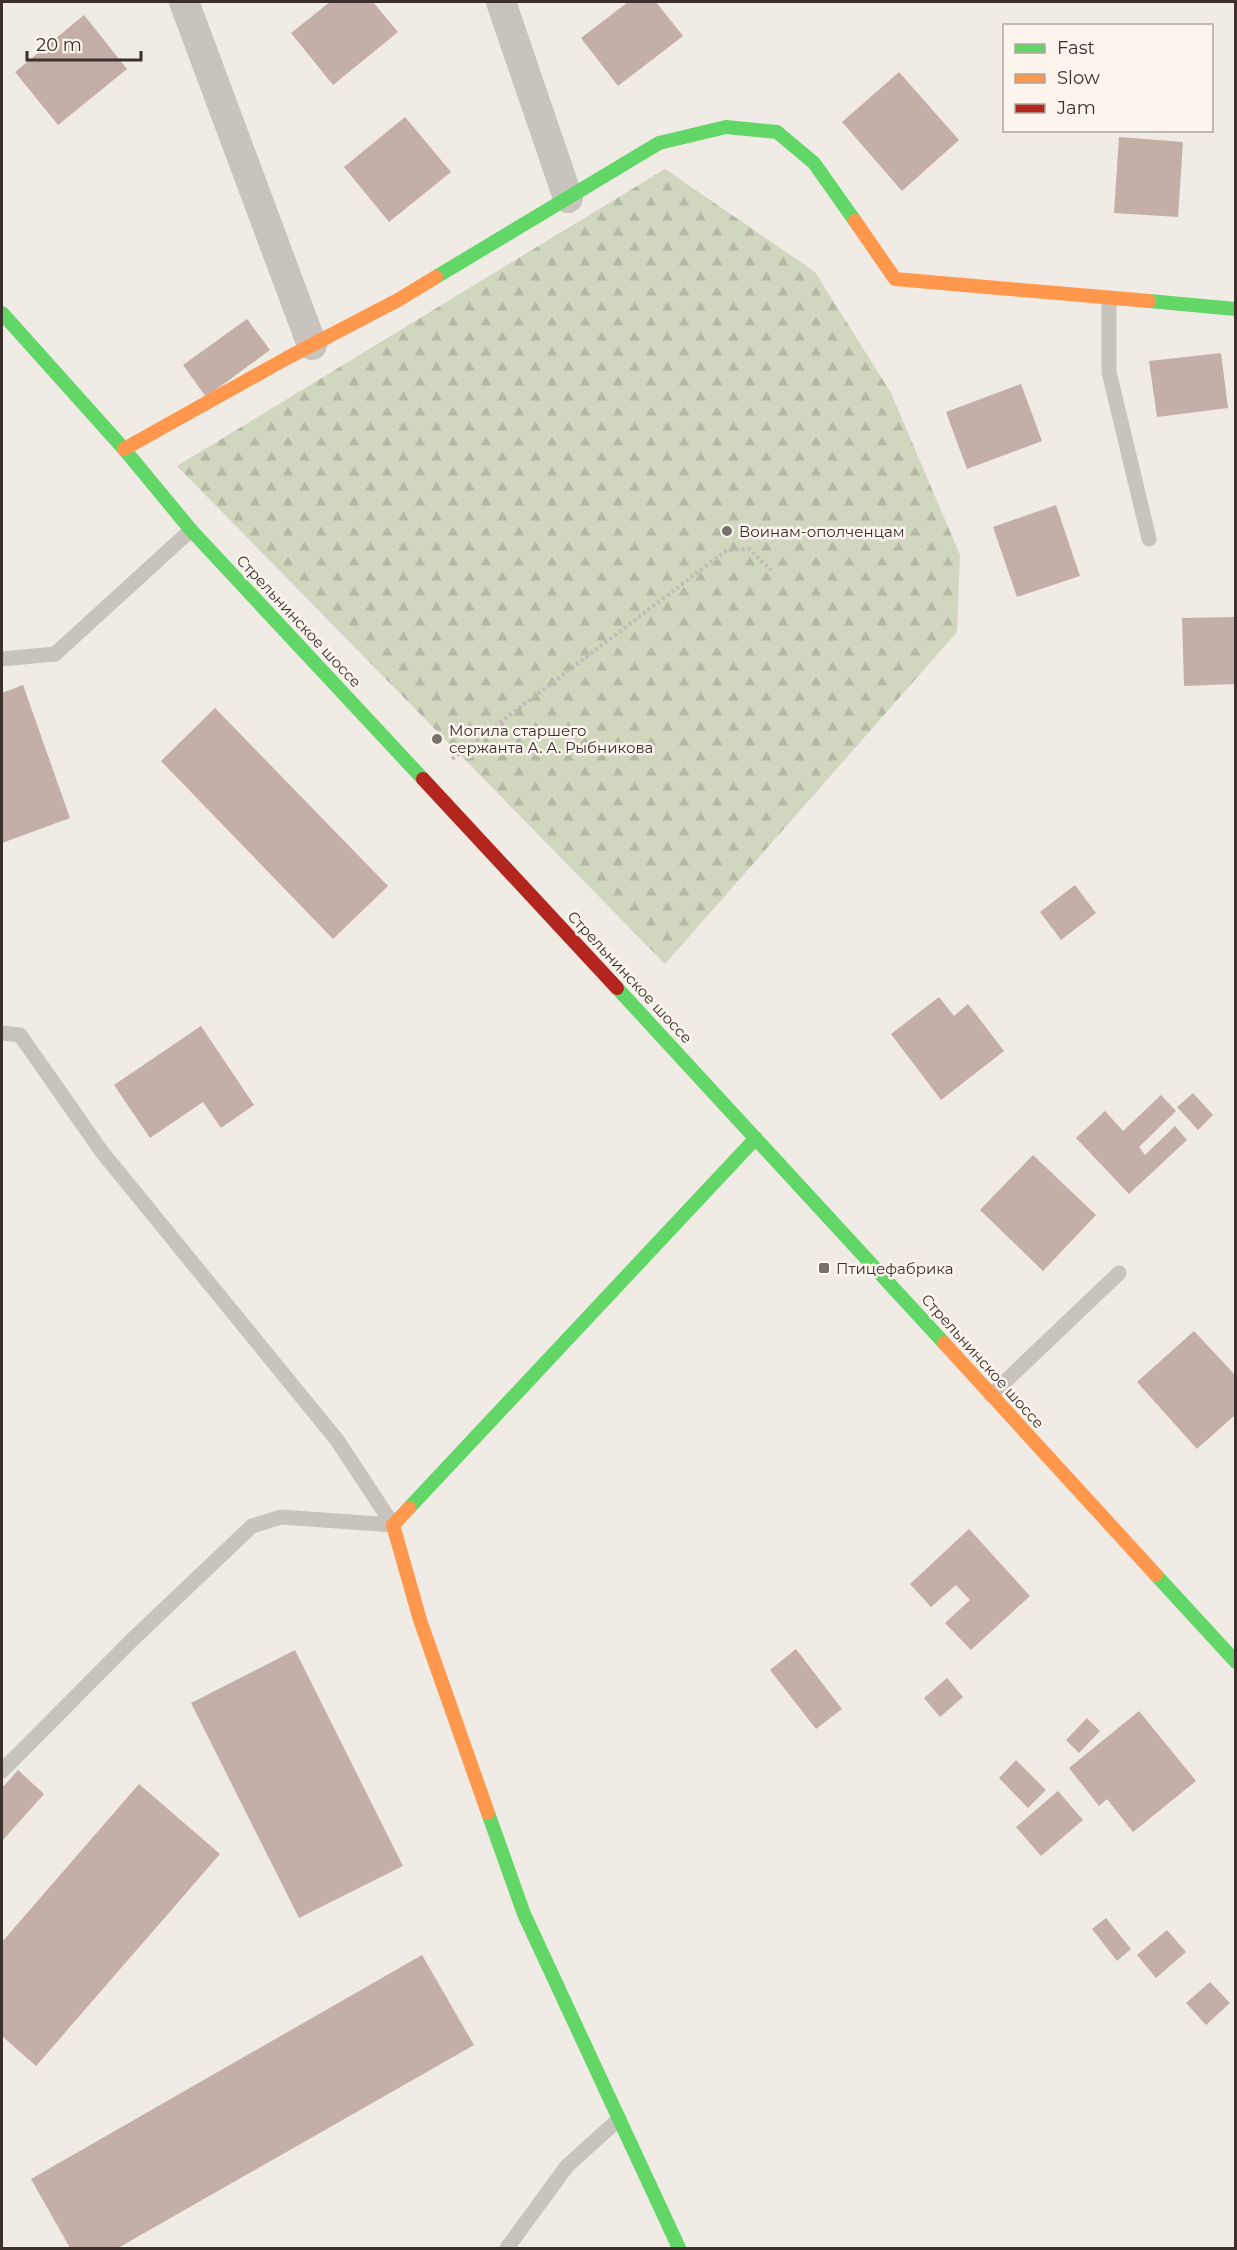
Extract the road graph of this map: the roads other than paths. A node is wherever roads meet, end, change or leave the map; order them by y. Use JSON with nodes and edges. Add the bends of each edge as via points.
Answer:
{"nodes":[{"id":1,"x":184,"y":2,"type":"edge"},
{"id":2,"x":501,"y":2,"type":"edge"},
{"id":3,"x":568,"y":198,"type":"junction"},
{"id":4,"x":1109,"y":298,"type":"junction"},
{"id":5,"x":1236,"y":309,"type":"edge"},
{"id":6,"x":2,"y":313,"type":"edge"},
{"id":7,"x":312,"y":345,"type":"junction"},
{"id":8,"x":124,"y":449,"type":"junction"},
{"id":9,"x":191,"y":530,"type":"junction"},
{"id":10,"x":1149,"y":539,"type":"dead end"},
{"id":11,"x":2,"y":659,"type":"edge"},
{"id":12,"x":2,"y":1033,"type":"edge"},
{"id":13,"x":756,"y":1138,"type":"junction"},
{"id":14,"x":1119,"y":1274,"type":"dead end"},
{"id":15,"x":991,"y":1395,"type":"junction"},
{"id":16,"x":393,"y":1525,"type":"junction"},
{"id":17,"x":1236,"y":1662,"type":"edge"},
{"id":18,"x":2,"y":1771,"type":"edge"},
{"id":19,"x":620,"y":2120,"type":"junction"},
{"id":20,"x":507,"y":2248,"type":"edge"},
{"id":21,"x":680,"y":2248,"type":"edge"}],
"edges":[{"from":1,"to":7,"type":"street"},
{"from":2,"to":3,"type":"street"},
{"from":3,"to":4,"type":"street","via":[[659,143],[726,127],[777,132],[814,163],[895,279]]},
{"from":3,"to":7,"type":"street","via":[[398,300]]},
{"from":4,"to":5,"type":"street"},
{"from":4,"to":10,"type":"lane","via":[[1109,372]]},
{"from":6,"to":8,"type":"street","name":"Стрельнинское шоссе"},
{"from":7,"to":8,"type":"street"},
{"from":8,"to":9,"type":"street","name":"Стрельнинское шоссе"},
{"from":9,"to":11,"type":"lane","via":[[55,654]]},
{"from":9,"to":13,"type":"street","name":"Стрельнинское шоссе"},
{"from":12,"to":16,"type":"lane","via":[[20,1035],[102,1152],[337,1440]]},
{"from":13,"to":15,"type":"street","name":"Стрельнинское шоссе"},
{"from":13,"to":16,"type":"street"},
{"from":14,"to":15,"type":"lane"},
{"from":15,"to":17,"type":"street","name":"Стрельнинское шоссе"},
{"from":16,"to":18,"type":"lane","via":[[281,1516],[252,1526]]},
{"from":16,"to":19,"type":"street","via":[[420,1620],[524,1914]]},
{"from":19,"to":20,"type":"lane","via":[[567,2166]]},
{"from":19,"to":21,"type":"street"}]}
